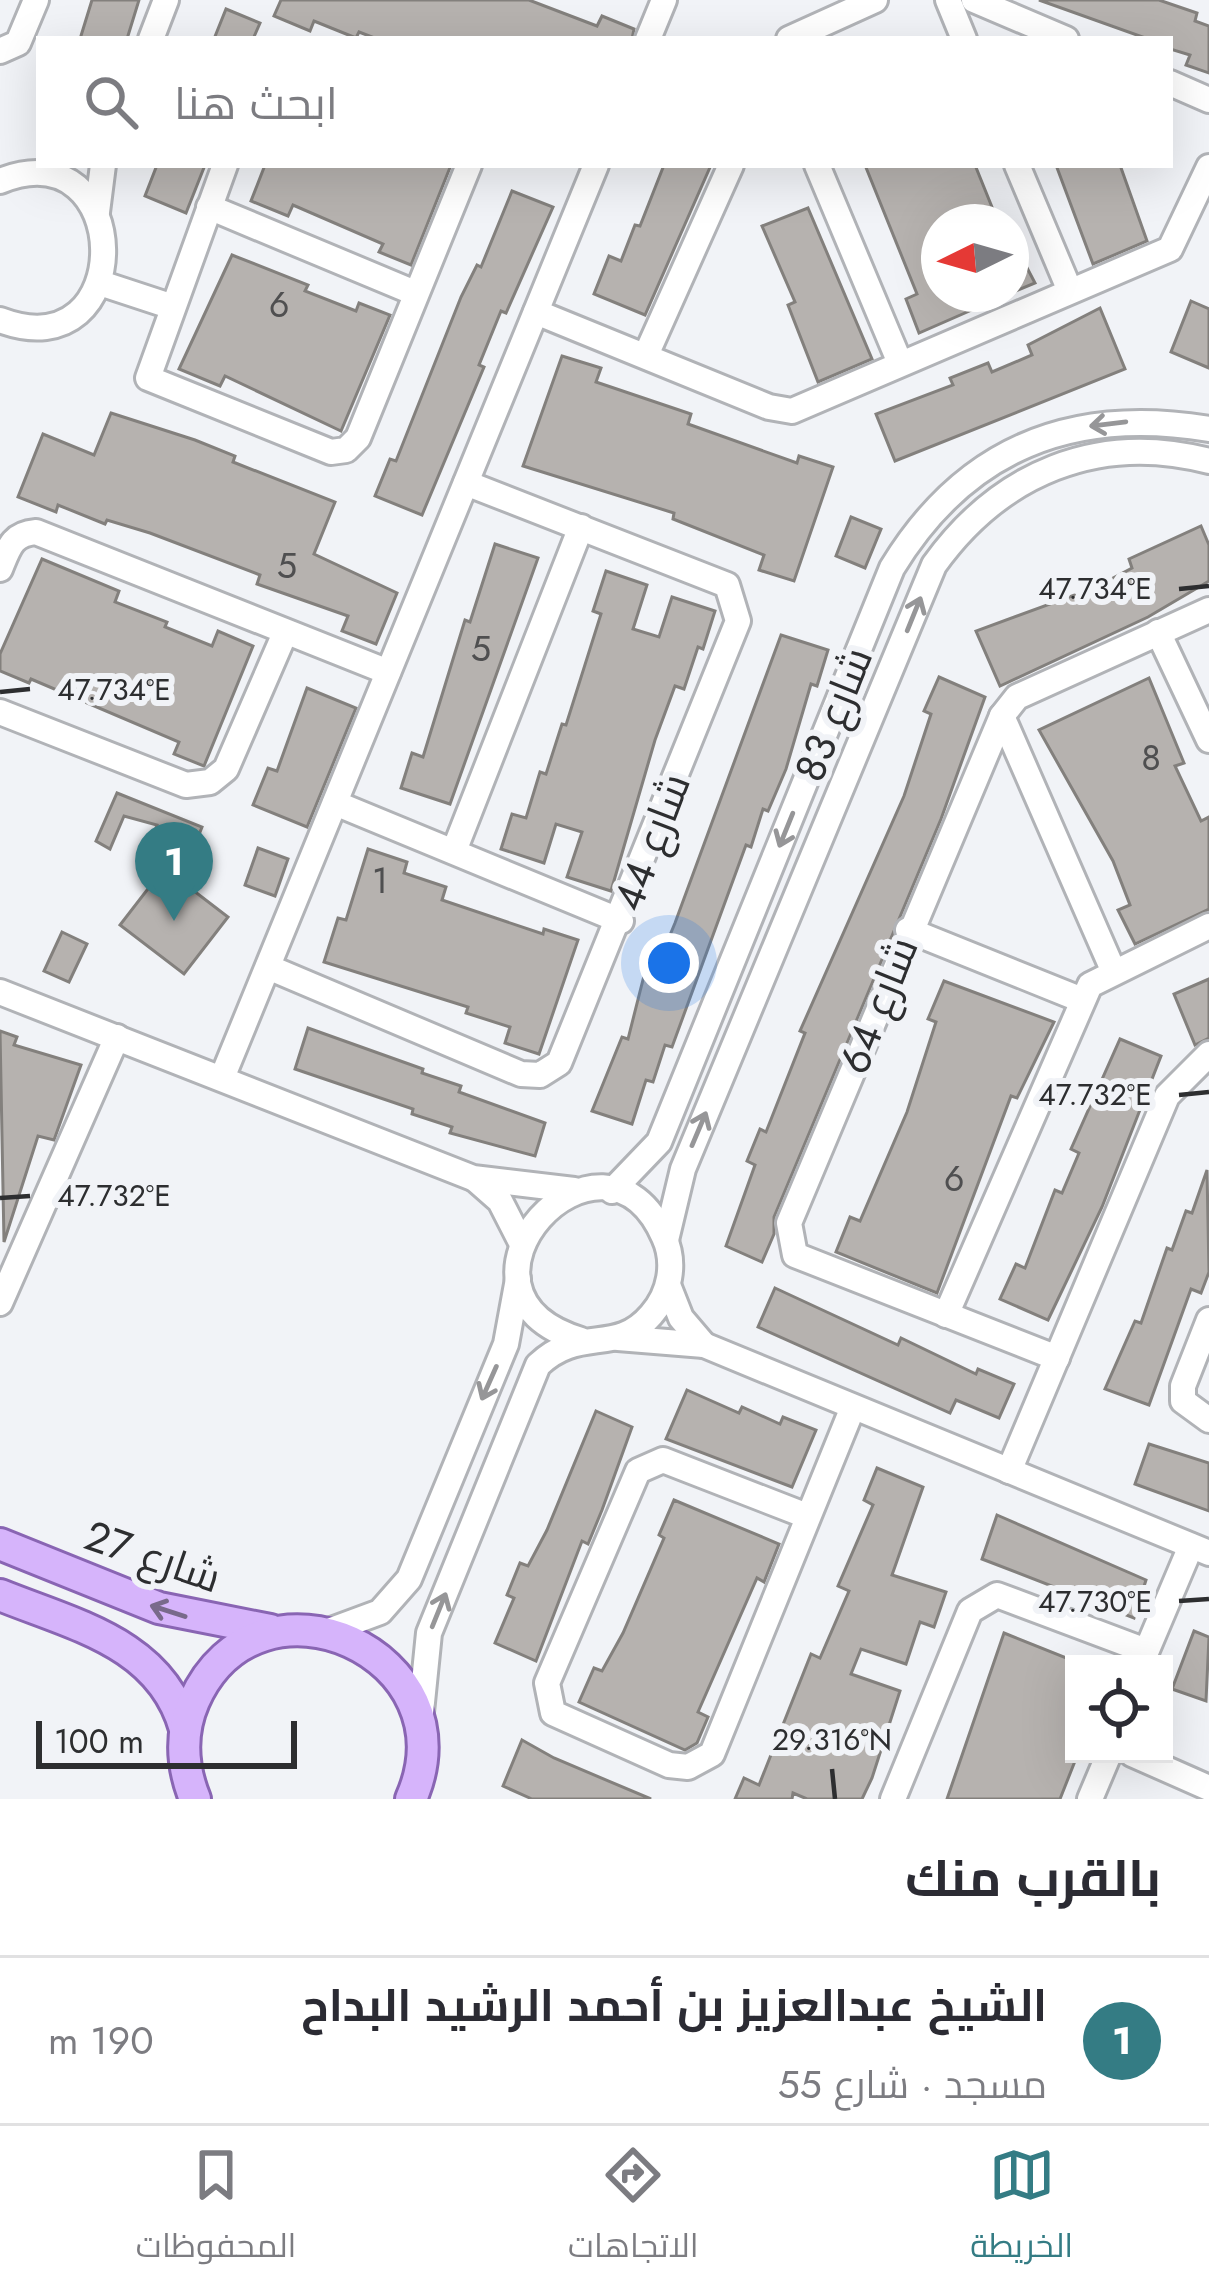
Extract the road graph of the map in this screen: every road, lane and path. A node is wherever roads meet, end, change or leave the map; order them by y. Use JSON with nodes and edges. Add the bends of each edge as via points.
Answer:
{"nodes":[{"id":1,"x":36,"y":0,"type":"edge"},
{"id":2,"x":166,"y":0,"type":"edge"},
{"id":3,"x":874,"y":0,"type":"edge"},
{"id":4,"x":948,"y":0,"type":"edge"},
{"id":5,"x":974,"y":0,"type":"edge"},
{"id":6,"x":662,"y":1,"type":"edge"},
{"id":7,"x":152,"y":36,"type":"edge"},
{"id":8,"x":649,"y":36,"type":"edge"},
{"id":9,"x":796,"y":36,"type":"edge"},
{"id":10,"x":963,"y":36,"type":"edge"},
{"id":11,"x":1059,"y":36,"type":"edge"},
{"id":12,"x":0,"y":51,"type":"edge"},
{"id":13,"x":1173,"y":84,"type":"edge"},
{"id":14,"x":1209,"y":100,"type":"edge"},
{"id":15,"x":1209,"y":167,"type":"edge"},
{"id":16,"x":77,"y":168,"type":"edge"},
{"id":17,"x":103,"y":168,"type":"edge"},
{"id":18,"x":224,"y":168,"type":"edge"},
{"id":19,"x":468,"y":168,"type":"edge"},
{"id":20,"x":591,"y":168,"type":"edge"},
{"id":21,"x":730,"y":168,"type":"edge"},
{"id":22,"x":818,"y":168,"type":"edge"},
{"id":23,"x":1018,"y":168,"type":"edge"},
{"id":24,"x":51,"y":177,"type":"junction"},
{"id":25,"x":3,"y":178,"type":"edge"},
{"id":26,"x":208,"y":207,"type":"junction"},
{"id":27,"x":97,"y":212,"type":"junction"},
{"id":28,"x":100,"y":283,"type":"junction"},
{"id":29,"x":1070,"y":290,"type":"junction"},
{"id":30,"x":415,"y":293,"type":"junction"},
{"id":31,"x":170,"y":306,"type":"junction"},
{"id":32,"x":536,"y":312,"type":"junction"},
{"id":33,"x":6,"y":325,"type":"edge"},
{"id":34,"x":646,"y":355,"type":"junction"},
{"id":35,"x":900,"y":363,"type":"junction"},
{"id":36,"x":1209,"y":429,"type":"edge"},
{"id":37,"x":1209,"y":461,"type":"edge"},
{"id":38,"x":466,"y":483,"type":"junction"},
{"id":39,"x":581,"y":527,"type":"junction"},
{"id":40,"x":0,"y":568,"type":"edge"},
{"id":41,"x":1209,"y":610,"type":"edge"},
{"id":42,"x":1158,"y":632,"type":"junction"},
{"id":43,"x":285,"y":633,"type":"junction"},
{"id":44,"x":388,"y":672,"type":"junction"},
{"id":45,"x":0,"y":712,"type":"edge"},
{"id":46,"x":1002,"y":716,"type":"junction"},
{"id":47,"x":1209,"y":740,"type":"edge"},
{"id":48,"x":335,"y":802,"type":"junction"},
{"id":49,"x":454,"y":851,"type":"junction"},
{"id":50,"x":621,"y":921,"type":"junction"},
{"id":51,"x":1209,"y":926,"type":"edge"},
{"id":52,"x":908,"y":930,"type":"junction"},
{"id":53,"x":268,"y":967,"type":"junction"},
{"id":54,"x":1113,"y":970,"type":"junction"},
{"id":55,"x":0,"y":992,"type":"edge"},
{"id":56,"x":1082,"y":1000,"type":"junction"},
{"id":57,"x":117,"y":1037,"type":"junction"},
{"id":58,"x":1209,"y":1054,"type":"edge"},
{"id":59,"x":222,"y":1078,"type":"junction"},
{"id":60,"x":473,"y":1178,"type":"junction"},
{"id":61,"x":583,"y":1190,"type":"junction"},
{"id":62,"x":611,"y":1191,"type":"junction"},
{"id":63,"x":666,"y":1240,"type":"junction"},
{"id":64,"x":522,"y":1244,"type":"junction"},
{"id":65,"x":519,"y":1271,"type":"junction"},
{"id":66,"x":668,"y":1285,"type":"junction"},
{"id":67,"x":0,"y":1303,"type":"edge"},
{"id":68,"x":946,"y":1315,"type":"junction"},
{"id":69,"x":1209,"y":1320,"type":"edge"},
{"id":70,"x":618,"y":1338,"type":"junction"},
{"id":71,"x":581,"y":1340,"type":"junction"},
{"id":72,"x":704,"y":1345,"type":"junction"},
{"id":73,"x":1057,"y":1358,"type":"junction"},
{"id":74,"x":853,"y":1407,"type":"junction"},
{"id":75,"x":1209,"y":1420,"type":"edge"},
{"id":76,"x":1010,"y":1471,"type":"junction"},
{"id":77,"x":807,"y":1516,"type":"junction"},
{"id":78,"x":0,"y":1544,"type":"edge"},
{"id":79,"x":1200,"y":1550,"type":"edge"},
{"id":80,"x":0,"y":1595,"type":"edge"},
{"id":81,"x":282,"y":1631,"type":"junction"},
{"id":82,"x":326,"y":1632,"type":"junction"},
{"id":83,"x":1139,"y":1655,"type":"edge"},
{"id":84,"x":1145,"y":1655,"type":"edge"},
{"id":85,"x":420,"y":1724,"type":"junction"},
{"id":86,"x":185,"y":1729,"type":"junction"},
{"id":87,"x":1104,"y":1763,"type":"edge"},
{"id":88,"x":1152,"y":1763,"type":"edge"},
{"id":89,"x":421,"y":1767,"type":"junction"},
{"id":90,"x":1209,"y":1788,"type":"edge"},
{"id":91,"x":189,"y":1789,"type":"edge"},
{"id":92,"x":410,"y":1799,"type":"edge"},
{"id":93,"x":435,"y":1799,"type":"edge"},
{"id":94,"x":893,"y":1799,"type":"edge"},
{"id":95,"x":1090,"y":1799,"type":"edge"}],
"edges":[{"from":1,"to":12,"type":"street","via":[[18,43]]},
{"from":2,"to":7,"type":"street"},
{"from":3,"to":9,"type":"street"},
{"from":4,"to":10,"type":"street"},
{"from":5,"to":11,"type":"street"},
{"from":6,"to":8,"type":"street"},
{"from":13,"to":14,"type":"street"},
{"from":15,"to":29,"type":"street","via":[[1170,249]]},
{"from":16,"to":24,"type":"street"},
{"from":17,"to":27,"type":"street"},
{"from":18,"to":26,"type":"street"},
{"from":19,"to":30,"type":"street"},
{"from":20,"to":32,"type":"street"},
{"from":21,"to":34,"type":"street"},
{"from":22,"to":35,"type":"street"},
{"from":23,"to":29,"type":"street"},
{"from":24,"to":25,"type":"street"},
{"from":24,"to":27,"type":"street"},
{"from":26,"to":30,"type":"street"},
{"from":26,"to":31,"type":"street"},
{"from":27,"to":28,"type":"street","via":[[106,240]]},
{"from":28,"to":31,"type":"street"},
{"from":28,"to":33,"type":"street","via":[[58,322]]},
{"from":29,"to":35,"type":"street"},
{"from":30,"to":31,"type":"street","via":[[358,438],[331,452],[148,378]]},
{"from":32,"to":34,"type":"street"},
{"from":32,"to":38,"type":"street"},
{"from":34,"to":35,"type":"street","via":[[786,411]]},
{"from":36,"to":62,"type":"street","name":"شارع 83","one_way":true,"via":[[1164,422],[1072,429],[1011,450],[920,522],[892,568],[659,1142]]},
{"from":63,"to":37,"type":"street","name":"شارع 83","one_way":true,"via":[[682,1169],[934,565],[987,503],[1051,464],[1118,451]]},
{"from":38,"to":39,"type":"street","name":"شارع 44"},
{"from":38,"to":44,"type":"street"},
{"from":39,"to":49,"type":"street"},
{"from":39,"to":50,"type":"street","name":"شارع 44","via":[[727,585],[738,620]]},
{"from":40,"to":43,"type":"street","via":[[20,533],[36,532]]},
{"from":41,"to":42,"type":"street"},
{"from":42,"to":46,"type":"street","via":[[1017,697]]},
{"from":42,"to":47,"type":"street"},
{"from":43,"to":44,"type":"street"},
{"from":43,"to":45,"type":"street","via":[[226,769],[209,782],[186,785]]},
{"from":44,"to":48,"type":"street"},
{"from":46,"to":52,"type":"street","name":"شارع 64"},
{"from":46,"to":54,"type":"street"},
{"from":48,"to":49,"type":"street"},
{"from":48,"to":53,"type":"street"},
{"from":49,"to":50,"type":"street"},
{"from":50,"to":53,"type":"street","name":"شارع 44","via":[[559,1064],[540,1075],[521,1074]]},
{"from":51,"to":54,"type":"street"},
{"from":52,"to":56,"type":"street"},
{"from":52,"to":68,"type":"street","name":"شارع 64","via":[[789,1223],[789,1241],[795,1255]]},
{"from":53,"to":59,"type":"street"},
{"from":54,"to":56,"type":"street"},
{"from":55,"to":57,"type":"street"},
{"from":56,"to":68,"type":"street"},
{"from":57,"to":59,"type":"street"},
{"from":57,"to":67,"type":"street"},
{"from":58,"to":73,"type":"street","via":[[1167,1096]]},
{"from":59,"to":60,"type":"street"},
{"from":60,"to":61,"type":"street"},
{"from":60,"to":64,"type":"street","via":[[500,1201]]},
{"from":61,"to":62,"type":"street"},
{"from":61,"to":64,"type":"street","via":[[551,1202]]},
{"from":62,"to":63,"type":"street","via":[[644,1209]]},
{"from":63,"to":66,"type":"street"},
{"from":64,"to":65,"type":"street"},
{"from":65,"to":71,"type":"street","via":[[538,1316]]},
{"from":65,"to":82,"type":"street","one_way":true,"via":[[506,1344],[409,1579],[368,1620]]},
{"from":66,"to":70,"type":"street","via":[[650,1318]]},
{"from":66,"to":72,"type":"street"},
{"from":68,"to":73,"type":"street","name":"شارع 64"},
{"from":69,"to":75,"type":"street","via":[[1183,1386],[1183,1401]]},
{"from":70,"to":71,"type":"street"},
{"from":70,"to":72,"type":"street"},
{"from":85,"to":71,"type":"street","one_way":true,"via":[[429,1633],[538,1365],[560,1345]]},
{"from":72,"to":74,"type":"street"},
{"from":73,"to":76,"type":"street"},
{"from":74,"to":76,"type":"street"},
{"from":74,"to":77,"type":"street"},
{"from":76,"to":79,"type":"street"},
{"from":77,"to":77,"type":"street","via":[[712,1754],[688,1767],[669,1765],[553,1713],[548,1683],[638,1471],[663,1460]]},
{"from":81,"to":78,"type":"main road","name":"شارع 27","one_way":true,"via":[[183,1616]]},
{"from":79,"to":84,"type":"street"},
{"from":80,"to":86,"type":"main road","via":[[141,1657],[170,1689]]},
{"from":81,"to":82,"type":"main road","name":"شارع 27"},
{"from":81,"to":86,"type":"main road","via":[[219,1665]]},
{"from":82,"to":85,"type":"main road","via":[[379,1657]]},
{"from":83,"to":94,"type":"street","via":[[997,1595],[982,1599],[970,1611]]},
{"from":85,"to":89,"type":"main road"},
{"from":86,"to":91,"type":"main road"},
{"from":87,"to":95,"type":"street"},
{"from":88,"to":90,"type":"street"},
{"from":89,"to":92,"type":"main road"},
{"from":89,"to":93,"type":"main road"}]}
